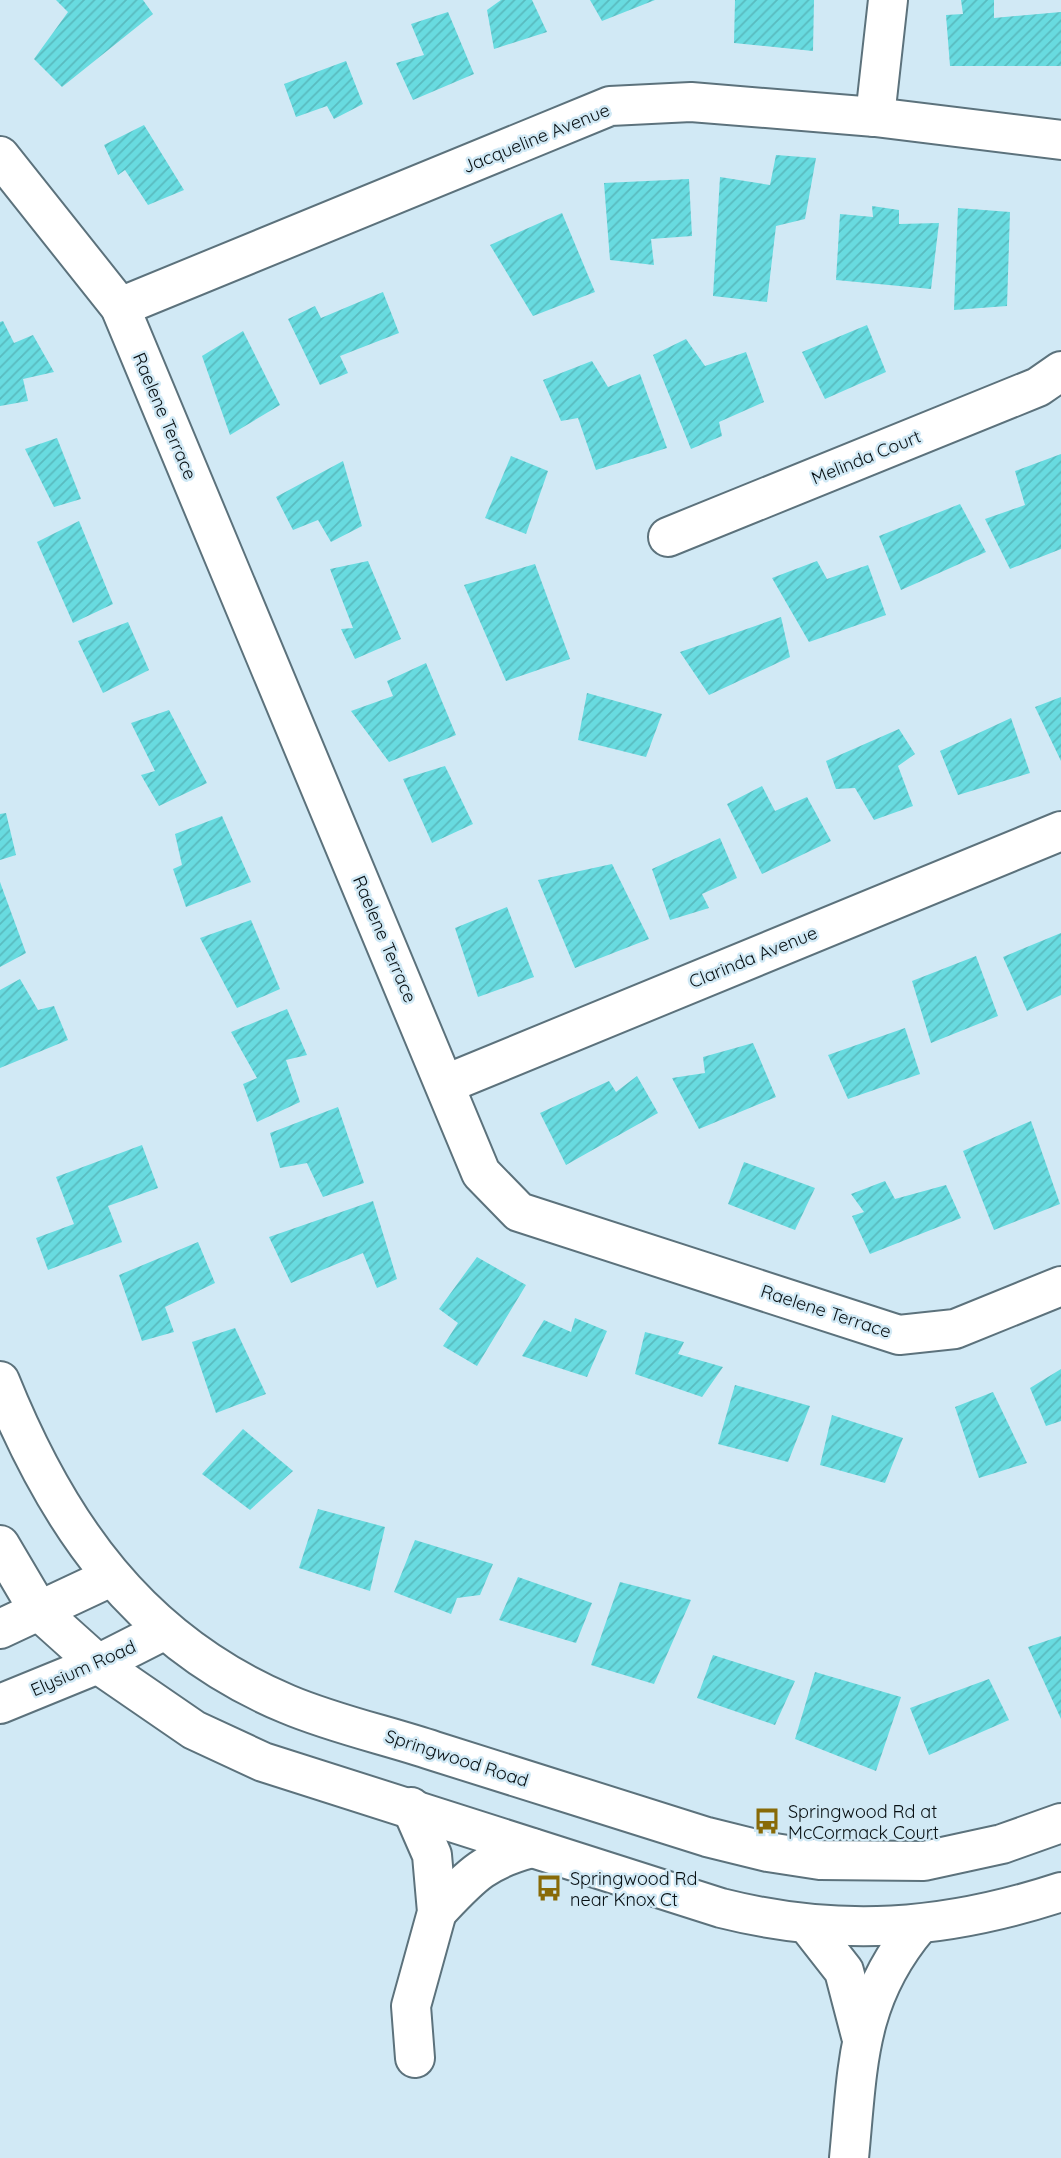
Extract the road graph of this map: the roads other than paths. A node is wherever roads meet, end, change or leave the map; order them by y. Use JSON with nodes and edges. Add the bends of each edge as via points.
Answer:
{"nodes":[{"id":1,"x":888,"y":0,"type":"edge"},
{"id":2,"x":875,"y":117,"type":"junction"},
{"id":3,"x":1061,"y":141,"type":"edge"},
{"id":4,"x":0,"y":156,"type":"edge"},
{"id":5,"x":120,"y":307,"type":"junction"},
{"id":6,"x":1061,"y":371,"type":"edge"},
{"id":7,"x":668,"y":537,"type":"dead end"},
{"id":8,"x":1061,"y":831,"type":"edge"},
{"id":9,"x":446,"y":1084,"type":"junction"},
{"id":10,"x":1061,"y":1286,"type":"edge"},
{"id":11,"x":0,"y":1381,"type":"edge"},
{"id":12,"x":0,"y":1545,"type":"edge"},
{"id":13,"x":111,"y":1577,"type":"junction"},
{"id":14,"x":39,"y":1611,"type":"junction"},
{"id":15,"x":0,"y":1629,"type":"edge"},
{"id":16,"x":165,"y":1630,"type":"junction"},
{"id":17,"x":98,"y":1664,"type":"junction"},
{"id":18,"x":0,"y":1704,"type":"edge"},
{"id":19,"x":411,"y":1807,"type":"junction"},
{"id":20,"x":1061,"y":1823,"type":"edge"},
{"id":21,"x":532,"y":1848,"type":"junction"},
{"id":22,"x":1061,"y":1892,"type":"edge"},
{"id":23,"x":437,"y":1912,"type":"junction"},
{"id":24,"x":808,"y":1925,"type":"junction"},
{"id":25,"x":919,"y":1925,"type":"junction"},
{"id":26,"x":861,"y":2036,"type":"junction"},
{"id":27,"x":415,"y":2058,"type":"dead end"},
{"id":28,"x":849,"y":2158,"type":"edge"}],
"edges":[{"from":1,"to":2,"type":"street"},
{"from":2,"to":3,"type":"street","name":"Jacqueline Avenue"},
{"from":2,"to":5,"type":"street","name":"Jacqueline Avenue","via":[[691,102],[610,106]]},
{"from":4,"to":5,"type":"street","name":"Raelene Terrace"},
{"from":5,"to":9,"type":"street","name":"Raelene Terrace"},
{"from":6,"to":7,"type":"street","name":"Melinda Court","via":[[1038,387]]},
{"from":8,"to":9,"type":"street","name":"Clarinda Avenue"},
{"from":9,"to":10,"type":"street","name":"Raelene Terrace","via":[[481,1173],[519,1212],[899,1335],[955,1329]]},
{"from":11,"to":13,"type":"street","name":"Springwood Road","via":[[66,1517]]},
{"from":12,"to":14,"type":"street"},
{"from":13,"to":14,"type":"street"},
{"from":13,"to":16,"type":"street","name":"Springwood Road"},
{"from":14,"to":15,"type":"street"},
{"from":14,"to":17,"type":"street"},
{"from":16,"to":17,"type":"street","name":"Elysium Road"},
{"from":16,"to":20,"type":"street","name":"Springwood Road","via":[[211,1664],[287,1704],[707,1837],[768,1852],[820,1860],[924,1861],[1002,1844]]},
{"from":17,"to":18,"type":"street","name":"Elysium Road"},
{"from":17,"to":19,"type":"street","via":[[194,1730],[263,1762]]},
{"from":19,"to":21,"type":"street"},
{"from":19,"to":23,"type":"street","via":[[432,1855]]},
{"from":21,"to":23,"type":"street","via":[[481,1867]]},
{"from":21,"to":24,"type":"street","via":[[721,1908]]},
{"from":22,"to":25,"type":"street","via":[[993,1913]]},
{"from":23,"to":27,"type":"street","via":[[411,2006]]},
{"from":24,"to":25,"type":"street"},
{"from":24,"to":26,"type":"street","via":[[844,1971]]},
{"from":25,"to":26,"type":"street","via":[[883,1977]]},
{"from":26,"to":28,"type":"street"}]}
